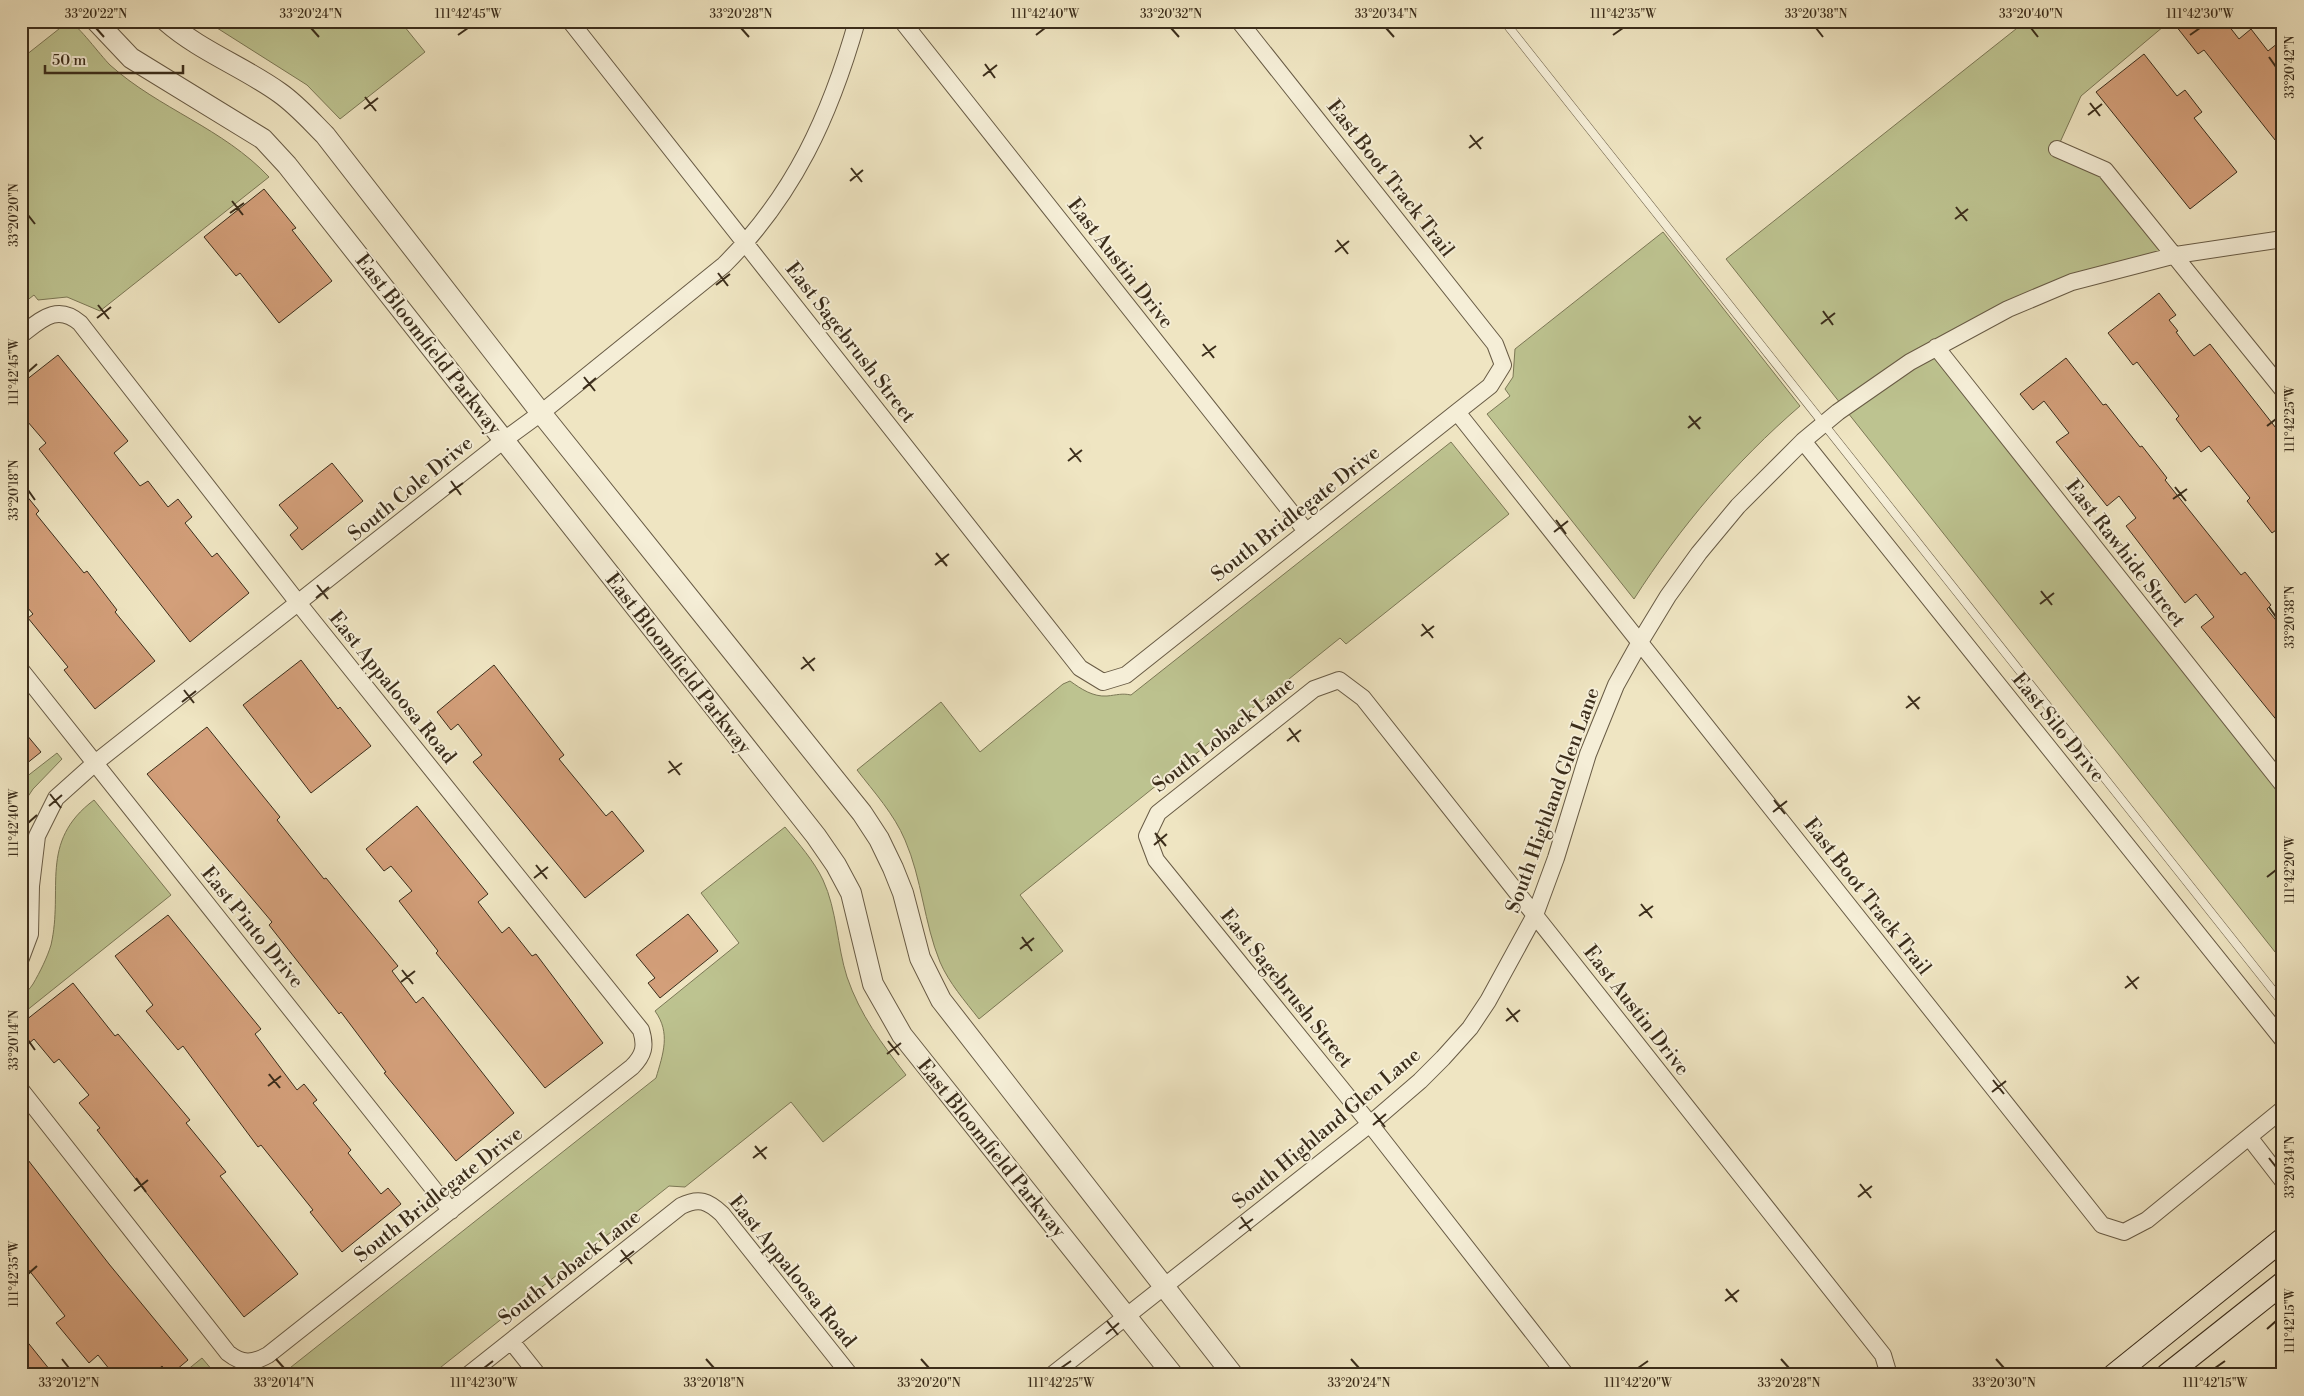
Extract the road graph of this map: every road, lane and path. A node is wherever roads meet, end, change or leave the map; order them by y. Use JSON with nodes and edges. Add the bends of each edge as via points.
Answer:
{"nodes":[{"id":1,"x":96,"y":21,"type":"edge"},
{"id":2,"x":166,"y":21,"type":"edge"},
{"id":3,"x":570,"y":21,"type":"edge"},
{"id":4,"x":856,"y":21,"type":"edge"},
{"id":5,"x":902,"y":21,"type":"edge"},
{"id":6,"x":1239,"y":21,"type":"edge"},
{"id":7,"x":1504,"y":21,"type":"edge"},
{"id":8,"x":2057,"y":149,"type":"dead end"},
{"id":9,"x":2283,"y":239,"type":"edge"},
{"id":10,"x":746,"y":242,"type":"junction"},
{"id":11,"x":2176,"y":255,"type":"junction"},
{"id":12,"x":21,"y":335,"type":"edge"},
{"id":13,"x":1936,"y":347,"type":"junction"},
{"id":14,"x":1502,"y":365,"type":"joint"},
{"id":15,"x":2283,"y":390,"type":"edge"},
{"id":16,"x":1457,"y":412,"type":"junction"},
{"id":17,"x":542,"y":413,"type":"junction"},
{"id":18,"x":1823,"y":423,"type":"junction"},
{"id":19,"x":504,"y":440,"type":"junction"},
{"id":20,"x":1803,"y":441,"type":"junction"},
{"id":21,"x":1306,"y":531,"type":"junction"},
{"id":22,"x":299,"y":604,"type":"junction"},
{"id":23,"x":1640,"y":642,"type":"junction"},
{"id":24,"x":21,"y":670,"type":"edge"},
{"id":25,"x":1339,"y":680,"type":"joint"},
{"id":26,"x":1103,"y":682,"type":"joint"},
{"id":27,"x":95,"y":763,"type":"junction"},
{"id":28,"x":2283,"y":785,"type":"edge"},
{"id":29,"x":1148,"y":836,"type":"joint"},
{"id":30,"x":1535,"y":915,"type":"junction"},
{"id":31,"x":21,"y":958,"type":"edge"},
{"id":32,"x":2283,"y":1003,"type":"edge"},
{"id":33,"x":2283,"y":1040,"type":"edge"},
{"id":34,"x":645,"y":1048,"type":"joint"},
{"id":35,"x":21,"y":1090,"type":"edge"},
{"id":36,"x":2283,"y":1110,"type":"edge"},
{"id":37,"x":1370,"y":1124,"type":"junction"},
{"id":38,"x":2248,"y":1137,"type":"junction"},
{"id":39,"x":2283,"y":1181,"type":"edge"},
{"id":40,"x":700,"y":1200,"type":"joint"},
{"id":41,"x":452,"y":1211,"type":"junction"},
{"id":42,"x":2283,"y":1239,"type":"edge"},
{"id":43,"x":2283,"y":1283,"type":"edge"},
{"id":44,"x":1164,"y":1287,"type":"junction"},
{"id":45,"x":1126,"y":1316,"type":"junction"},
{"id":46,"x":2186,"y":1317,"type":"junction"},
{"id":47,"x":511,"y":1341,"type":"junction"},
{"id":48,"x":2208,"y":1342,"type":"junction"},
{"id":49,"x":468,"y":1375,"type":"edge"},
{"id":50,"x":538,"y":1375,"type":"edge"},
{"id":51,"x":850,"y":1375,"type":"edge"},
{"id":52,"x":1052,"y":1375,"type":"edge"},
{"id":53,"x":1174,"y":1375,"type":"edge"},
{"id":54,"x":1233,"y":1375,"type":"edge"},
{"id":55,"x":1566,"y":1375,"type":"edge"},
{"id":56,"x":1889,"y":1375,"type":"edge"},
{"id":57,"x":2114,"y":1375,"type":"edge"},
{"id":58,"x":2167,"y":1375,"type":"edge"}],
"edges":[{"from":1,"to":19,"type":"street","name":"East Bloomfield Parkway","via":[[132,58],[264,139]]},
{"from":2,"to":17,"type":"street","via":[[280,93],[325,135]]},
{"from":3,"to":10,"type":"street","name":"East Sagebrush Street"},
{"from":4,"to":10,"type":"street","name":"South Cole Drive","via":[[834,88],[806,156],[769,214]]},
{"from":5,"to":21,"type":"street","name":"East Austin Drive"},
{"from":6,"to":14,"type":"street","name":"East Boot Track Trail","via":[[1495,344]]},
{"from":7,"to":18,"type":"lane"},
{"from":8,"to":11,"type":"street","via":[[2105,170]]},
{"from":9,"to":11,"type":"street","name":"South Highland Glen Lane"},
{"from":10,"to":17,"type":"street","name":"South Cole Drive","via":[[704,283]]},
{"from":10,"to":26,"type":"street","name":"East Sagebrush Street","via":[[1080,668]]},
{"from":11,"to":13,"type":"street","name":"South Highland Glen Lane","via":[[2072,282],[2008,309]]},
{"from":11,"to":15,"type":"street"},
{"from":12,"to":22,"type":"street","name":"East Appaloosa Road","via":[[53,314],[72,316],[80,323]]},
{"from":13,"to":18,"type":"street","name":"South Highland Glen Lane"},
{"from":13,"to":28,"type":"street","name":"East Rawhide Street"},
{"from":14,"to":16,"type":"street","name":"South Bridlegate Drive","via":[[1490,386]]},
{"from":16,"to":21,"type":"street","name":"South Bridlegate Drive"},
{"from":16,"to":23,"type":"street","name":"East Boot Track Trail"},
{"from":17,"to":19,"type":"street","name":"South Cole Drive"},
{"from":17,"to":44,"type":"street","via":[[862,813],[879,839],[904,893],[920,958],[941,1000]]},
{"from":18,"to":20,"type":"street","name":"South Highland Glen Lane"},
{"from":18,"to":32,"type":"lane"},
{"from":19,"to":22,"type":"street","name":"South Cole Drive"},
{"from":19,"to":45,"type":"street","name":"East Bloomfield Parkway","via":[[836,865],[851,893],[874,984],[902,1035]]},
{"from":20,"to":23,"type":"street","name":"South Highland Glen Lane","via":[[1738,506],[1699,553]]},
{"from":20,"to":33,"type":"street","name":"East Silo Drive"},
{"from":21,"to":26,"type":"street","name":"South Bridlegate Drive","via":[[1126,675]]},
{"from":22,"to":27,"type":"street","name":"South Cole Drive"},
{"from":22,"to":34,"type":"street","name":"East Appaloosa Road","via":[[641,1030]]},
{"from":23,"to":30,"type":"street","name":"South Highland Glen Lane","via":[[1616,685],[1588,754]]},
{"from":23,"to":38,"type":"street","name":"East Boot Track Trail","via":[[2102,1225],[2124,1232],[2147,1220]]},
{"from":24,"to":27,"type":"street","name":"East Pinto Drive"},
{"from":25,"to":29,"type":"street","name":"South Loback Lane","via":[[1314,689],[1158,813]]},
{"from":25,"to":30,"type":"street","name":"East Austin Drive","via":[[1363,698]]},
{"from":27,"to":31,"type":"street","name":"South Cole Drive","via":[[56,798],[37,836],[30,934]]},
{"from":27,"to":41,"type":"street","name":"East Pinto Drive"},
{"from":29,"to":37,"type":"street","name":"East Sagebrush Street","via":[[1156,860]]},
{"from":30,"to":37,"type":"street","name":"South Highland Glen Lane","via":[[1509,966],[1470,1028],[1420,1081]]},
{"from":30,"to":56,"type":"street","name":"East Austin Drive","via":[[1883,1355]]},
{"from":34,"to":41,"type":"street","name":"South Bridlegate Drive","via":[[632,1067]]},
{"from":35,"to":41,"type":"street","name":"South Bridlegate Drive","via":[[228,1353],[238,1361],[248,1363],[268,1356]]},
{"from":36,"to":38,"type":"street"},
{"from":37,"to":44,"type":"street","name":"South Highland Glen Lane"},
{"from":37,"to":55,"type":"street","name":"East Sagebrush Street"},
{"from":38,"to":39,"type":"street"},
{"from":40,"to":47,"type":"street","name":"South Loback Lane","via":[[681,1206]]},
{"from":40,"to":51,"type":"street","name":"East Appaloosa Road","via":[[711,1204],[722,1214]]},
{"from":42,"to":46,"type":"main road"},
{"from":43,"to":48,"type":"main road"},
{"from":44,"to":45,"type":"street","name":"South Highland Glen Lane"},
{"from":44,"to":54,"type":"street"},
{"from":45,"to":52,"type":"street","name":"South Highland Glen Lane"},
{"from":45,"to":53,"type":"street","name":"East Bloomfield Parkway"},
{"from":46,"to":48,"type":"main road"},
{"from":46,"to":57,"type":"main road"},
{"from":47,"to":49,"type":"street","name":"South Loback Lane"},
{"from":47,"to":50,"type":"street"},
{"from":48,"to":58,"type":"main road"}]}
